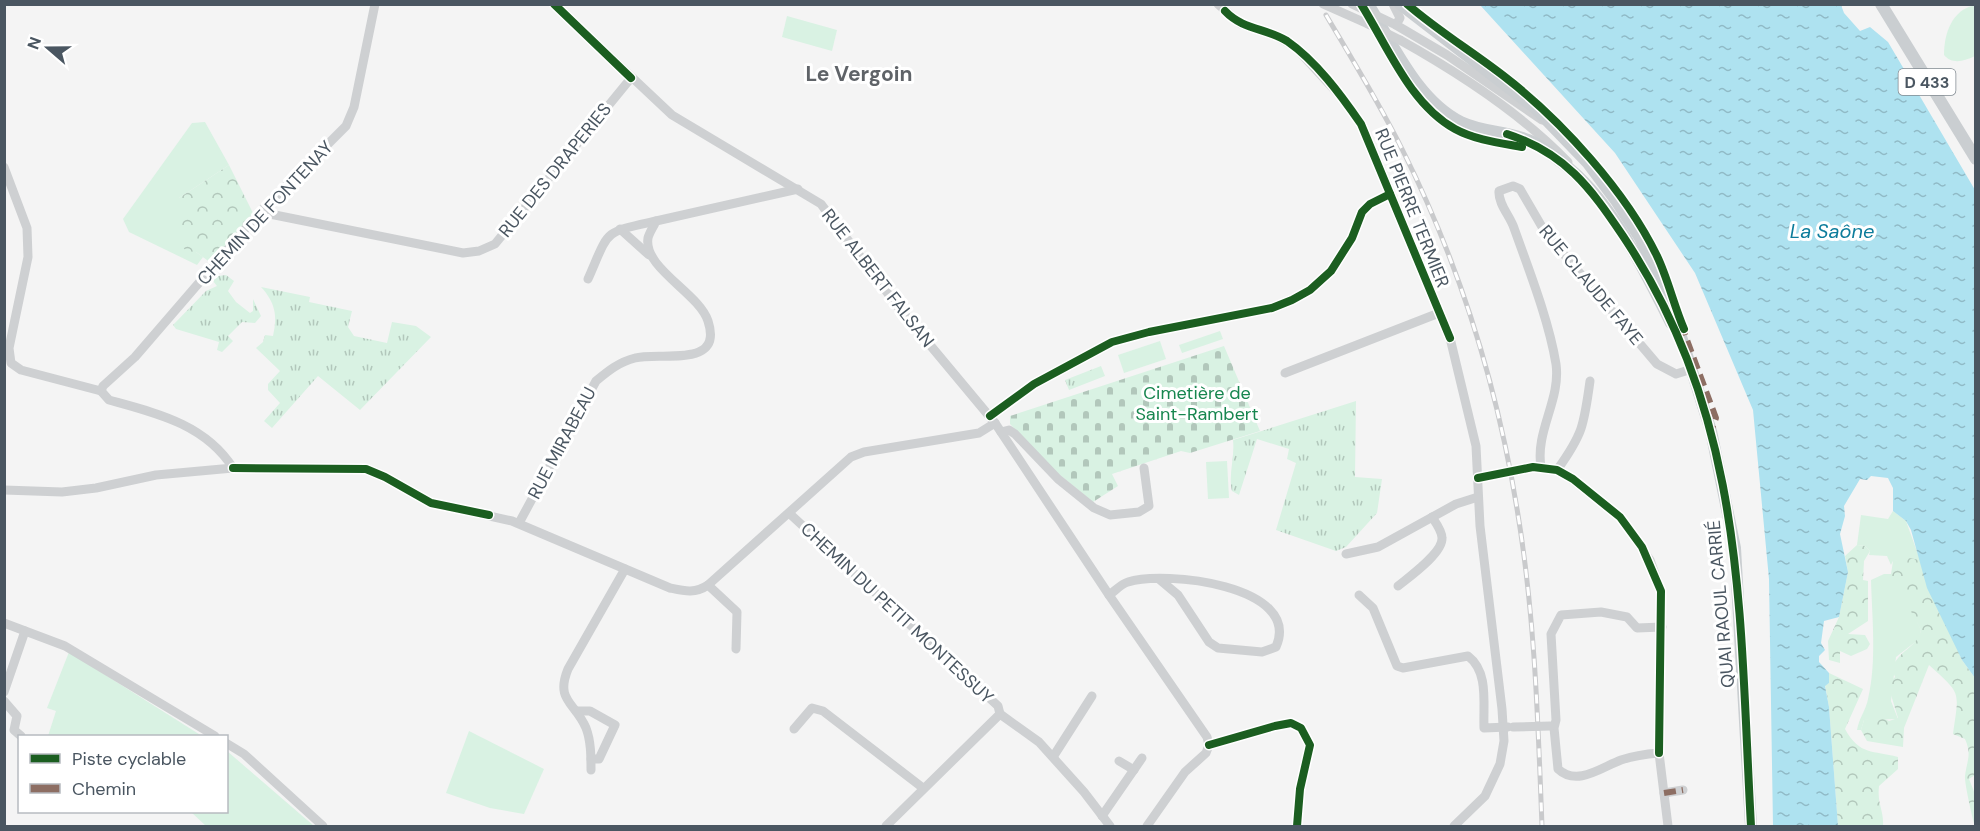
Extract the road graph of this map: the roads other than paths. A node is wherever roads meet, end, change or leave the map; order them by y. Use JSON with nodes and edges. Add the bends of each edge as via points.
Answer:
{"nodes":[{"id":1,"x":375,"y":4,"type":"edge"},
{"id":2,"x":554,"y":4,"type":"edge"},
{"id":3,"x":1323,"y":4,"type":"edge"},
{"id":4,"x":1352,"y":4,"type":"edge"},
{"id":5,"x":1368,"y":4,"type":"edge"},
{"id":6,"x":1393,"y":4,"type":"edge"},
{"id":7,"x":1400,"y":4,"type":"edge"},
{"id":8,"x":1881,"y":4,"type":"edge"},
{"id":9,"x":1222,"y":7,"type":"edge"},
{"id":10,"x":1368,"y":24,"type":"junction"},
{"id":11,"x":1396,"y":25,"type":"junction"},
{"id":12,"x":631,"y":78,"type":"junction"},
{"id":13,"x":1501,"y":93,"type":"junction"},
{"id":14,"x":1521,"y":121,"type":"junction"},
{"id":15,"x":1558,"y":131,"type":"junction"},
{"id":16,"x":1507,"y":134,"type":"junction"},
{"id":17,"x":1976,"y":159,"type":"edge"},
{"id":18,"x":4,"y":167,"type":"edge"},
{"id":19,"x":1582,"y":181,"type":"junction"},
{"id":20,"x":798,"y":189,"type":"junction"},
{"id":21,"x":1390,"y":194,"type":"junction"},
{"id":22,"x":260,"y":212,"type":"junction"},
{"id":23,"x":656,"y":221,"type":"junction"},
{"id":24,"x":620,"y":229,"type":"junction"},
{"id":25,"x":650,"y":255,"type":"junction"},
{"id":26,"x":588,"y":279,"type":"dead end"},
{"id":27,"x":1439,"y":313,"type":"junction"},
{"id":28,"x":1684,"y":348,"type":"junction"},
{"id":29,"x":1692,"y":369,"type":"junction"},
{"id":30,"x":1285,"y":373,"type":"dead end"},
{"id":31,"x":1590,"y":381,"type":"dead end"},
{"id":32,"x":101,"y":392,"type":"junction"},
{"id":33,"x":993,"y":419,"type":"junction"},
{"id":34,"x":1001,"y":432,"type":"junction"},
{"id":35,"x":1537,"y":467,"type":"junction"},
{"id":36,"x":233,"y":468,"type":"junction"},
{"id":37,"x":1144,"y":468,"type":"dead end"},
{"id":38,"x":1557,"y":470,"type":"junction"},
{"id":39,"x":1478,"y":478,"type":"junction"},
{"id":40,"x":4,"y":490,"type":"edge"},
{"id":41,"x":1478,"y":497,"type":"junction"},
{"id":42,"x":1149,"y":506,"type":"junction"},
{"id":43,"x":1160,"y":507,"type":"dead end"},
{"id":44,"x":790,"y":514,"type":"junction"},
{"id":45,"x":1432,"y":517,"type":"junction"},
{"id":46,"x":519,"y":523,"type":"junction"},
{"id":47,"x":1346,"y":554,"type":"dead end"},
{"id":48,"x":625,"y":569,"type":"junction"},
{"id":49,"x":1159,"y":579,"type":"junction"},
{"id":50,"x":708,"y":585,"type":"junction"},
{"id":51,"x":1398,"y":586,"type":"dead end"},
{"id":52,"x":1109,"y":595,"type":"junction"},
{"id":53,"x":1359,"y":595,"type":"dead end"},
{"id":54,"x":4,"y":623,"type":"edge"},
{"id":55,"x":1662,"y":627,"type":"junction"},
{"id":56,"x":25,"y":631,"type":"junction"},
{"id":57,"x":736,"y":649,"type":"dead end"},
{"id":58,"x":4,"y":692,"type":"edge"},
{"id":59,"x":1092,"y":696,"type":"dead end"},
{"id":60,"x":4,"y":701,"type":"edge"},
{"id":61,"x":576,"y":711,"type":"junction"},
{"id":62,"x":1000,"y":714,"type":"junction"},
{"id":63,"x":1509,"y":727,"type":"junction"},
{"id":64,"x":1552,"y":727,"type":"junction"},
{"id":65,"x":794,"y":729,"type":"dead end"},
{"id":66,"x":13,"y":731,"type":"edge"},
{"id":67,"x":213,"y":735,"type":"edge"},
{"id":68,"x":228,"y":744,"type":"edge"},
{"id":69,"x":1209,"y":745,"type":"junction"},
{"id":70,"x":1659,"y":753,"type":"junction"},
{"id":71,"x":1053,"y":757,"type":"junction"},
{"id":72,"x":1142,"y":758,"type":"dead end"},
{"id":73,"x":591,"y":759,"type":"junction"},
{"id":74,"x":1119,"y":760,"type":"dead end"},
{"id":75,"x":591,"y":770,"type":"dead end"},
{"id":76,"x":1134,"y":770,"type":"junction"},
{"id":77,"x":923,"y":788,"type":"junction"},
{"id":78,"x":1683,"y":790,"type":"dead end"},
{"id":79,"x":1664,"y":793,"type":"junction"},
{"id":80,"x":1102,"y":816,"type":"junction"},
{"id":81,"x":323,"y":826,"type":"edge"},
{"id":82,"x":886,"y":826,"type":"edge"},
{"id":83,"x":1110,"y":826,"type":"edge"},
{"id":84,"x":1147,"y":826,"type":"edge"},
{"id":85,"x":1297,"y":826,"type":"edge"},
{"id":86,"x":1454,"y":826,"type":"edge"},
{"id":87,"x":1668,"y":826,"type":"edge"},
{"id":88,"x":1751,"y":826,"type":"edge"}],
"edges":[{"from":1,"to":22,"type":"street","name":"CHEMIN DE FONTENAY","via":[[354,107],[346,126]]},
{"from":2,"to":12,"type":"street","name":"RUE ALBERT FALSAN"},
{"from":3,"to":10,"type":"street"},
{"from":4,"to":11,"type":"street","bridge":true},
{"from":5,"to":16,"type":"main road","name":"QUAI RAOUL CARRIÉ","via":[[1414,77],[1443,110],[1460,121]]},
{"from":6,"to":11,"type":"street","via":[[1400,18]]},
{"from":7,"to":15,"type":"main road","name":"QUAI RAOUL CARRIÉ","via":[[1509,86]]},
{"from":8,"to":17,"type":"main road","number":"D 433"},
{"from":9,"to":21,"type":"street","name":"RUE PIERRE TERMIER","via":[[1241,24],[1275,35],[1296,48],[1342,98],[1361,124]]},
{"from":10,"to":11,"type":"street","bridge":true,"via":[[1391,28]]},
{"from":10,"to":14,"type":"street","bridge":true,"via":[[1439,62]]},
{"from":11,"to":13,"type":"street"},
{"from":12,"to":20,"type":"street","name":"RUE ALBERT FALSAN","via":[[672,115]]},
{"from":12,"to":22,"type":"street","name":"RUE DES DRAPERIES","via":[[495,244],[479,251],[463,253]]},
{"from":13,"to":14,"type":"street","via":[[1520,110]]},
{"from":13,"to":15,"type":"street"},
{"from":14,"to":16,"type":"street","via":[[1516,130]]},
{"from":14,"to":19,"type":"street","via":[[1555,149]]},
{"from":15,"to":28,"type":"main road","name":"QUAI RAOUL CARRIÉ","via":[[1611,194],[1640,238],[1671,304]]},
{"from":16,"to":19,"type":"main road","name":"QUAI RAOUL CARRIÉ","via":[[1536,143]]},
{"from":18,"to":32,"type":"street","via":[[27,228],[28,257],[9,348],[11,363],[21,370]]},
{"from":19,"to":28,"type":"main road","name":"QUAI RAOUL CARRIÉ","via":[[1629,246]]},
{"from":20,"to":23,"type":"street"},
{"from":20,"to":33,"type":"street","name":"RUE ALBERT FALSAN","via":[[821,204],[895,303]]},
{"from":21,"to":27,"type":"street","name":"RUE PIERRE TERMIER"},
{"from":21,"to":33,"type":"street","via":[[1362,212],[1352,238],[1331,271],[1310,290],[1272,308],[1112,342],[1034,384]]},
{"from":22,"to":32,"type":"street","name":"CHEMIN DE FONTENAY"},
{"from":23,"to":24,"type":"street"},
{"from":23,"to":25,"type":"street","via":[[648,237]]},
{"from":24,"to":25,"type":"street","name":"RUE MIRABEAU"},
{"from":24,"to":26,"type":"street","via":[[607,235]]},
{"from":25,"to":46,"type":"street","name":"RUE MIRABEAU","via":[[705,313],[711,329],[707,345],[693,356],[637,357],[614,366],[596,381]]},
{"from":27,"to":30,"type":"street"},
{"from":27,"to":39,"type":"street","name":"RUE PIERRE TERMIER","via":[[1450,338],[1474,428]]},
{"from":28,"to":29,"type":"main road","name":"QUAI RAOUL CARRIÉ"},
{"from":29,"to":35,"type":"street","name":"RUE CLAUDE FAYE","via":[[1676,374],[1657,364],[1545,232],[1521,189],[1507,186],[1499,191],[1521,248],[1556,365],[1555,388],[1540,440]]},
{"from":29,"to":88,"type":"main road","name":"QUAI RAOUL CARRIÉ","via":[[1712,430],[1735,548]]},
{"from":31,"to":38,"type":"street","via":[[1583,429]]},
{"from":32,"to":36,"type":"street","via":[[109,400],[183,423],[224,453]]},
{"from":33,"to":34,"type":"street","name":"RUE ALBERT FALSAN"},
{"from":33,"to":44,"type":"street","via":[[979,433],[858,454]]},
{"from":34,"to":42,"type":"street","via":[[1009,430],[1015,434],[1058,479],[1094,508],[1110,515],[1138,512]]},
{"from":34,"to":52,"type":"street","name":"RUE ALBERT FALSAN"},
{"from":35,"to":38,"type":"street"},
{"from":35,"to":39,"type":"street","bridge":true},
{"from":36,"to":40,"type":"street","via":[[156,475],[62,492]]},
{"from":36,"to":46,"type":"street","via":[[366,469],[431,503]]},
{"from":37,"to":42,"type":"street"},
{"from":38,"to":55,"type":"street","via":[[1620,517],[1642,547],[1661,591]]},
{"from":39,"to":41,"type":"street","name":"RUE PIERRE TERMIER"},
{"from":41,"to":45,"type":"street"},
{"from":41,"to":63,"type":"street","name":"RUE PIERRE TERMIER"},
{"from":42,"to":43,"type":"street"},
{"from":44,"to":50,"type":"street"},
{"from":44,"to":62,"type":"street","name":"CHEMIN DU PETIT MONTESSUY","via":[[957,666],[998,706]]},
{"from":45,"to":47,"type":"street","via":[[1378,547]]},
{"from":45,"to":51,"type":"street","via":[[1442,543]]},
{"from":46,"to":48,"type":"street"},
{"from":48,"to":50,"type":"street","via":[[686,592]]},
{"from":48,"to":61,"type":"street","via":[[564,678],[564,695]]},
{"from":49,"to":49,"type":"street","via":[[1178,595],[1209,642],[1218,648],[1262,652],[1276,646],[1279,629],[1271,612],[1259,602],[1226,585]]},
{"from":49,"to":52,"type":"street","via":[[1126,582]]},
{"from":50,"to":57,"type":"street","via":[[737,612]]},
{"from":52,"to":69,"type":"street","name":"RUE ALBERT FALSAN","via":[[1208,737]]},
{"from":53,"to":63,"type":"street","via":[[1373,608],[1400,668],[1468,656],[1482,674],[1484,728]]},
{"from":54,"to":56,"type":"street"},
{"from":55,"to":64,"type":"street","via":[[1637,628],[1627,616],[1601,612],[1561,615],[1551,634],[1556,720]]},
{"from":55,"to":70,"type":"street"},
{"from":56,"to":58,"type":"street"},
{"from":56,"to":67,"type":"street","via":[[65,646]]},
{"from":59,"to":71,"type":"street"},
{"from":60,"to":66,"type":"street","via":[[17,716]]},
{"from":61,"to":73,"type":"street","via":[[586,728]]},
{"from":61,"to":73,"type":"street","via":[[590,711],[615,725],[599,759]]},
{"from":62,"to":71,"type":"street","name":"CHEMIN DU PETIT MONTESSUY"},
{"from":62,"to":77,"type":"street"},
{"from":63,"to":64,"type":"street","bridge":true},
{"from":63,"to":86,"type":"street","name":"RUE PIERRE TERMIER","via":[[1494,781],[1477,807]]},
{"from":64,"to":70,"type":"street","via":[[1558,769],[1570,776]]},
{"from":65,"to":77,"type":"street","via":[[812,708],[823,711]]},
{"from":68,"to":81,"type":"street","via":[[244,754]]},
{"from":69,"to":84,"type":"street"},
{"from":69,"to":85,"type":"street","via":[[1291,723],[1301,728],[1310,745]]},
{"from":70,"to":79,"type":"street"},
{"from":71,"to":80,"type":"street","name":"CHEMIN DU PETIT MONTESSUY"},
{"from":72,"to":76,"type":"street"},
{"from":73,"to":75,"type":"street"},
{"from":74,"to":76,"type":"street"},
{"from":76,"to":80,"type":"street"},
{"from":77,"to":82,"type":"street"},
{"from":78,"to":79,"type":"street"},
{"from":79,"to":87,"type":"street"},
{"from":80,"to":83,"type":"street","name":"CHEMIN DU PETIT MONTESSUY"}]}
